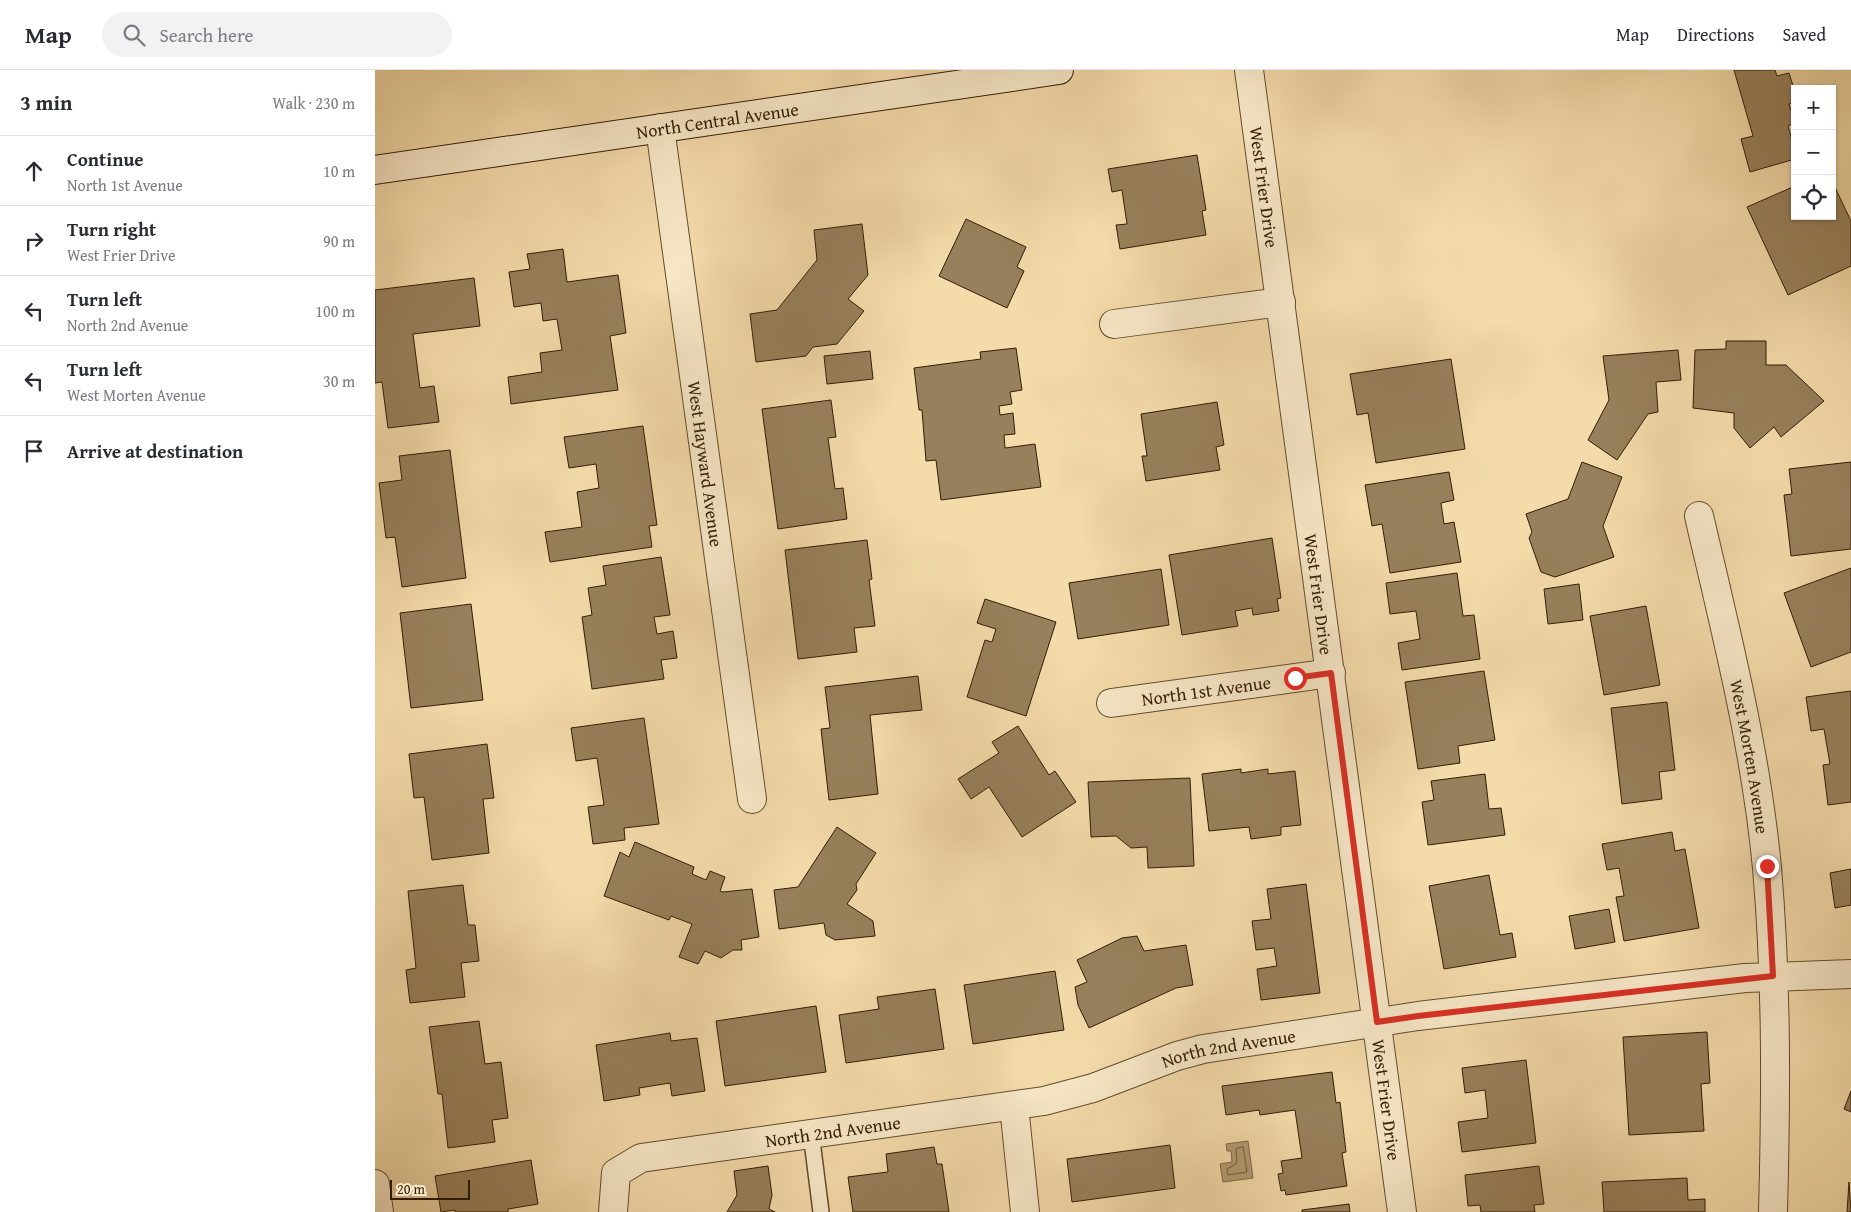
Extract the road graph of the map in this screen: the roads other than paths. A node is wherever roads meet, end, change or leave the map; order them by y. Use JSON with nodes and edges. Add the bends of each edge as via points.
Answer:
{"nodes":[{"id":1,"x":1249,"y":70,"type":"edge"},
{"id":2,"x":1048,"y":71,"type":"edge"},
{"id":3,"x":660,"y":128,"type":"junction"},
{"id":4,"x":375,"y":170,"type":"edge"},
{"id":5,"x":1281,"y":302,"type":"junction"},
{"id":6,"x":1114,"y":324,"type":"dead end"},
{"id":7,"x":1699,"y":516,"type":"dead end"},
{"id":8,"x":1331,"y":673,"type":"junction"},
{"id":9,"x":1111,"y":704,"type":"dead end"},
{"id":10,"x":752,"y":799,"type":"dead end"},
{"id":11,"x":1851,"y":974,"type":"edge"},
{"id":12,"x":1773,"y":976,"type":"junction"},
{"id":13,"x":1377,"y":1022,"type":"junction"},
{"id":14,"x":1014,"y":1106,"type":"junction"},
{"id":15,"x":811,"y":1133,"type":"junction"},
{"id":16,"x":375,"y":1184,"type":"edge"},
{"id":17,"x":379,"y":1212,"type":"edge"},
{"id":18,"x":613,"y":1212,"type":"edge"},
{"id":19,"x":821,"y":1212,"type":"edge"},
{"id":20,"x":1025,"y":1212,"type":"edge"},
{"id":21,"x":1402,"y":1212,"type":"edge"},
{"id":22,"x":1773,"y":1212,"type":"edge"}],
"edges":[{"from":1,"to":5,"type":"street","name":"West Frier Drive"},
{"from":2,"to":3,"type":"street","name":"North Central Avenue"},
{"from":3,"to":4,"type":"street","name":"North Central Avenue"},
{"from":3,"to":10,"type":"street","name":"West Hayward Avenue"},
{"from":5,"to":6,"type":"street"},
{"from":5,"to":8,"type":"street","name":"West Frier Drive"},
{"from":7,"to":12,"type":"street","name":"West Morten Avenue","via":[[1748,740],[1767,866]]},
{"from":8,"to":9,"type":"street","name":"North 1st Avenue"},
{"from":8,"to":13,"type":"street","name":"West Frier Drive"},
{"from":11,"to":12,"type":"street","name":"North 2nd Avenue"},
{"from":12,"to":13,"type":"street","name":"North 2nd Avenue"},
{"from":12,"to":22,"type":"street","name":"West Morten Avenue","via":[[1777,1083]]},
{"from":13,"to":14,"type":"street","name":"North 2nd Avenue","via":[[1203,1049],[1093,1088]]},
{"from":13,"to":21,"type":"street","name":"West Frier Drive"},
{"from":14,"to":15,"type":"street","name":"North 2nd Avenue"},
{"from":14,"to":20,"type":"street"},
{"from":15,"to":18,"type":"street","name":"North 2nd Avenue","via":[[641,1158],[616,1173]]},
{"from":15,"to":19,"type":"lane"},
{"from":16,"to":17,"type":"street"}]}
